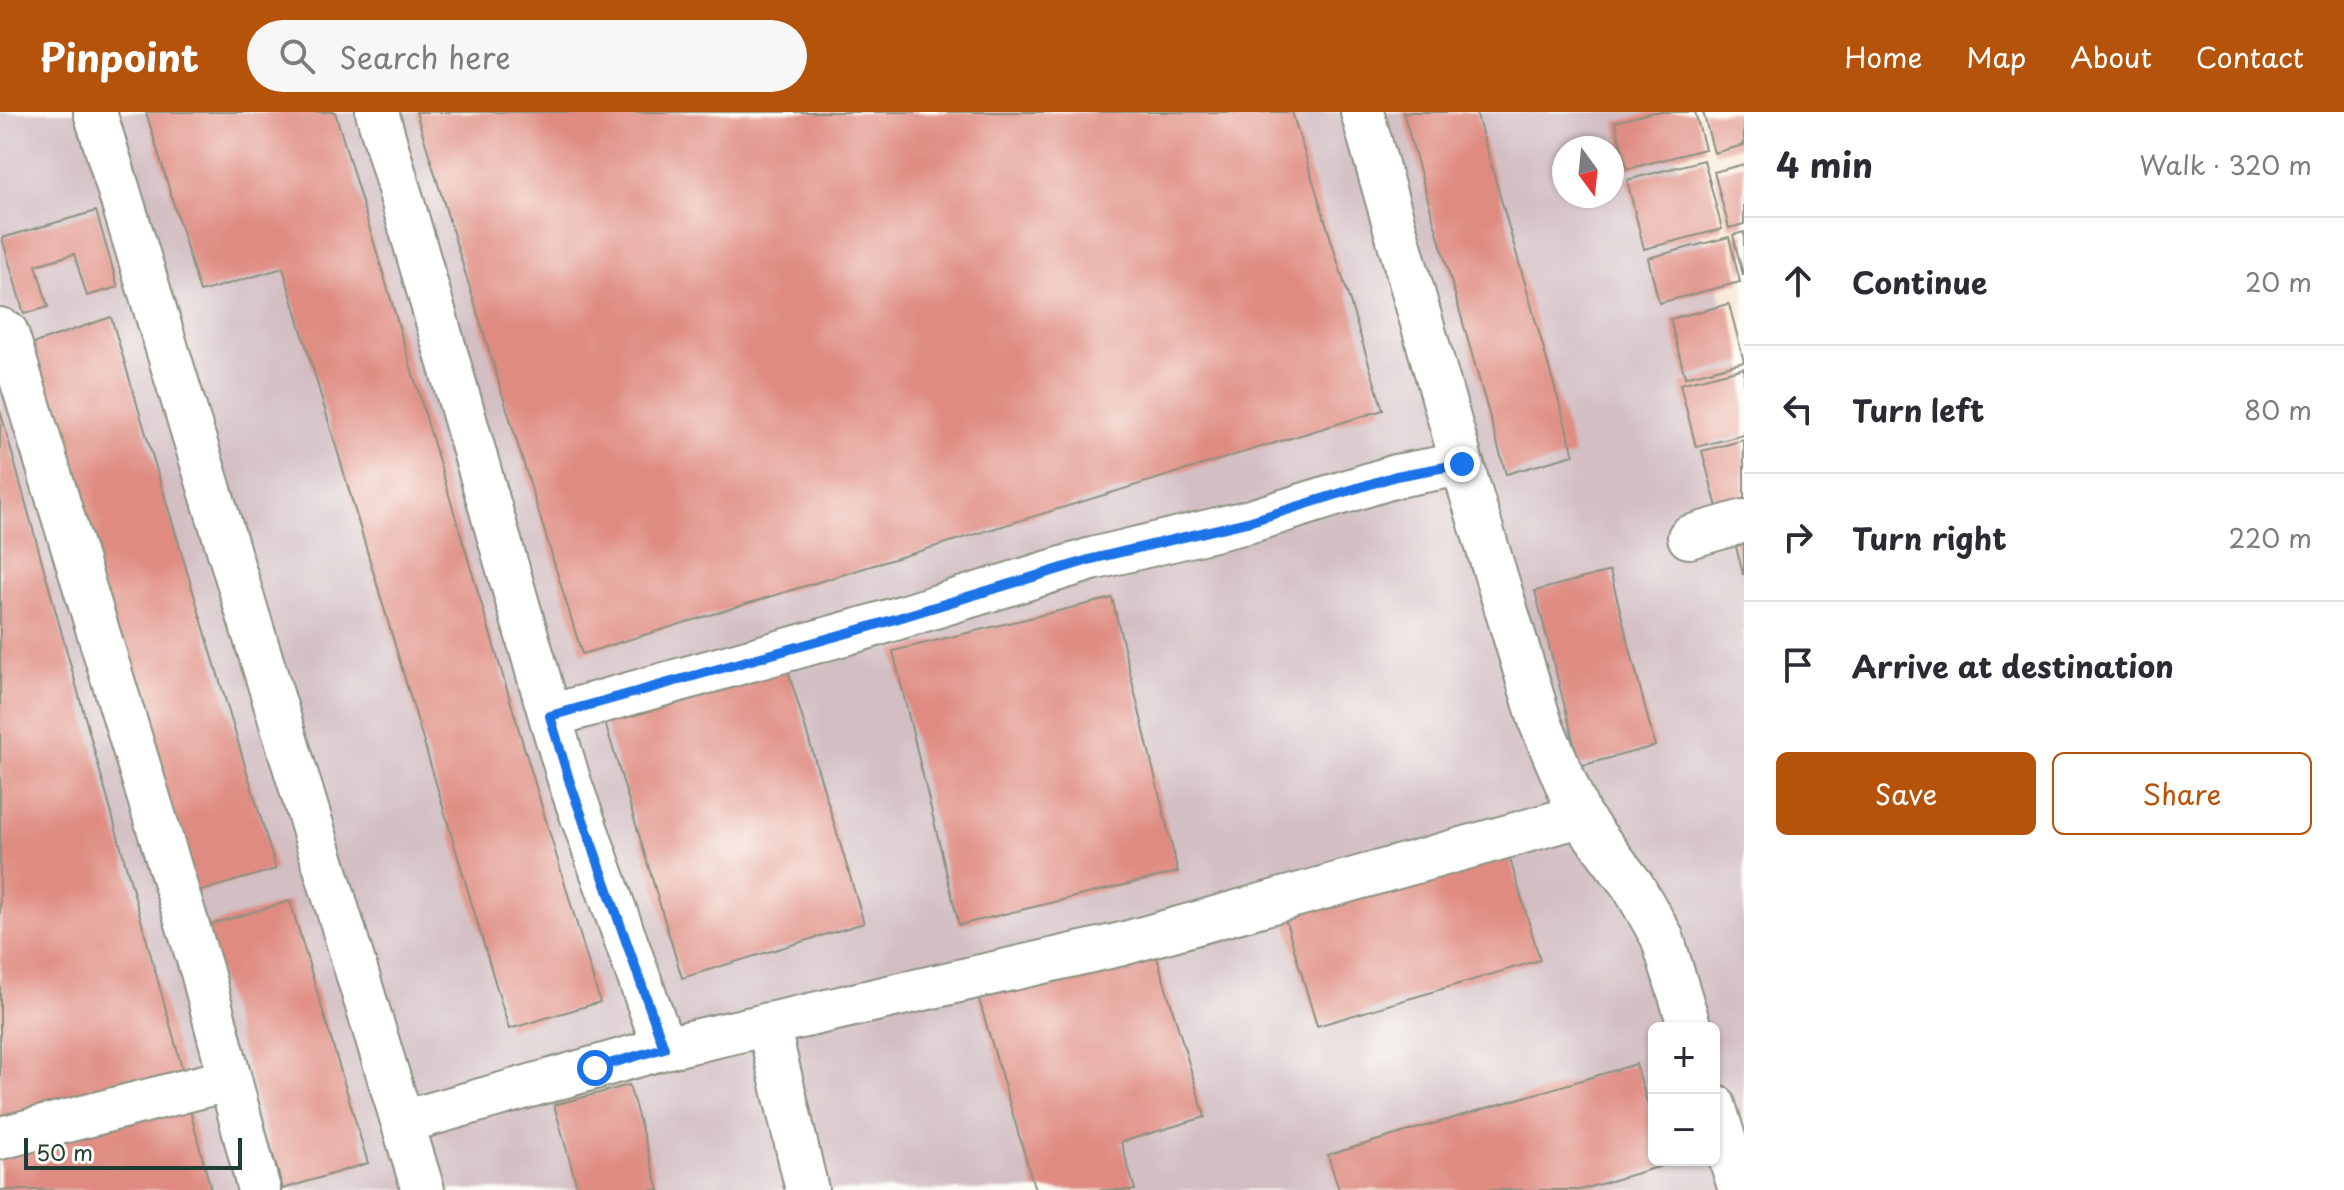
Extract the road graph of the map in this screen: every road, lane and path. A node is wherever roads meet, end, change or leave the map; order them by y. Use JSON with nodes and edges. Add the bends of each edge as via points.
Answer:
{"nodes":[{"id":1,"x":95,"y":112,"type":"edge"},
{"id":2,"x":377,"y":112,"type":"edge"},
{"id":3,"x":1362,"y":112,"type":"edge"},
{"id":4,"x":0,"y":329,"type":"edge"},
{"id":5,"x":1462,"y":464,"type":"junction"},
{"id":6,"x":1744,"y":521,"type":"edge"},
{"id":7,"x":1689,"y":537,"type":"dead end"},
{"id":8,"x":550,"y":716,"type":"junction"},
{"id":9,"x":1580,"y":816,"type":"junction"},
{"id":10,"x":1688,"y":1022,"type":"edge"},
{"id":11,"x":768,"y":1024,"type":"junction"},
{"id":12,"x":664,"y":1048,"type":"junction"},
{"id":13,"x":228,"y":1080,"type":"junction"},
{"id":14,"x":403,"y":1122,"type":"junction"},
{"id":15,"x":1720,"y":1125,"type":"edge"},
{"id":16,"x":0,"y":1138,"type":"edge"},
{"id":17,"x":259,"y":1190,"type":"edge"},
{"id":18,"x":423,"y":1190,"type":"edge"},
{"id":19,"x":807,"y":1190,"type":"edge"},
{"id":20,"x":1740,"y":1190,"type":"edge"}],
"edges":[{"from":1,"to":14,"type":"lane"},
{"from":2,"to":8,"type":"lane"},
{"from":3,"to":5,"type":"lane"},
{"from":4,"to":13,"type":"lane","via":[[7,333],[193,942]]},
{"from":5,"to":8,"type":"lane","via":[[1396,476],[1251,521],[1092,559]]},
{"from":5,"to":9,"type":"lane","via":[[1541,724]]},
{"from":6,"to":7,"type":"lane"},
{"from":8,"to":12,"type":"lane"},
{"from":9,"to":10,"type":"lane","via":[[1633,886],[1662,937]]},
{"from":9,"to":11,"type":"lane","via":[[1122,944]]},
{"from":11,"to":12,"type":"lane"},
{"from":11,"to":19,"type":"lane"},
{"from":12,"to":14,"type":"lane"},
{"from":13,"to":16,"type":"lane"},
{"from":13,"to":17,"type":"lane"},
{"from":14,"to":18,"type":"lane"},
{"from":15,"to":20,"type":"lane"}]}
